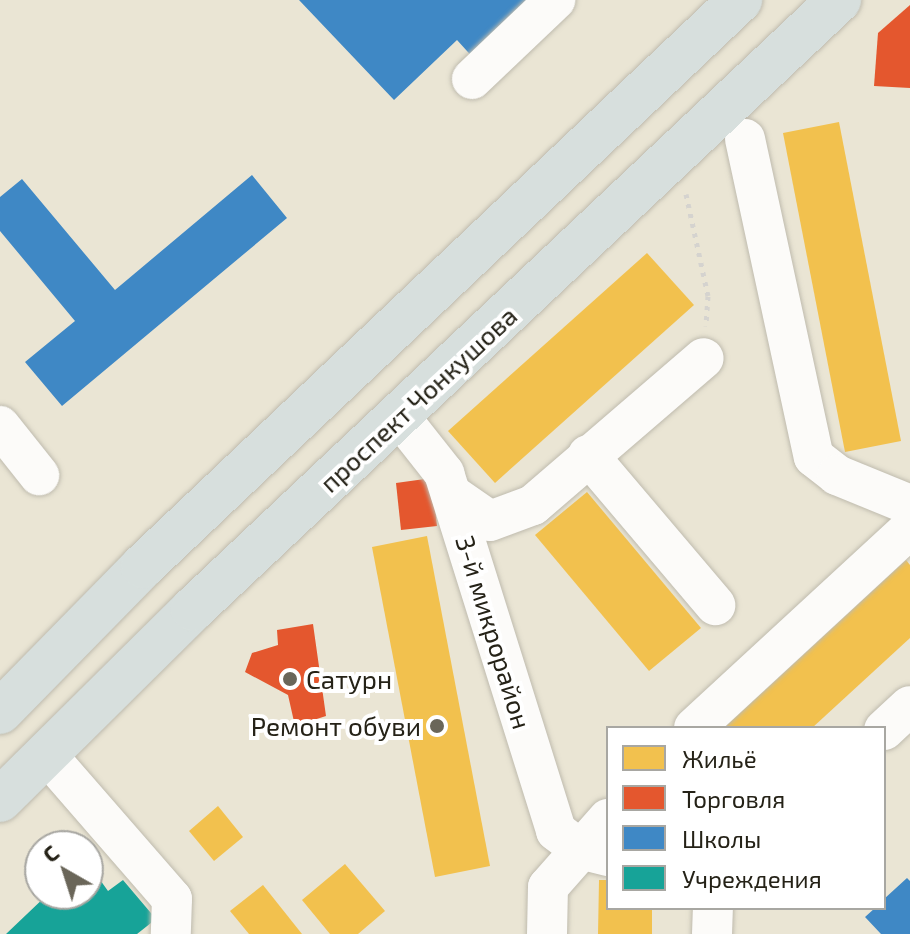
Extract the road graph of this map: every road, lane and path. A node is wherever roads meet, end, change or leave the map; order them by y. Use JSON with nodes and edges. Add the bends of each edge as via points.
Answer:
{"nodes":[{"id":1,"x":555,"y":0,"type":"edge"},
{"id":2,"x":740,"y":0,"type":"edge"},
{"id":3,"x":839,"y":0,"type":"edge"},
{"id":4,"x":472,"y":79,"type":"dead end"},
{"id":5,"x":745,"y":139,"type":"dead end"},
{"id":6,"x":560,"y":170,"type":"junction"},
{"id":7,"x":685,"y":193,"type":"dead end"},
{"id":8,"x":608,"y":220,"type":"junction"},
{"id":9,"x":704,"y":358,"type":"joint"},
{"id":10,"x":399,"y":416,"type":"junction"},
{"id":11,"x":0,"y":426,"type":"edge"},
{"id":12,"x":588,"y":455,"type":"junction"},
{"id":13,"x":39,"y":475,"type":"dead end"},
{"id":14,"x":451,"y":494,"type":"junction"},
{"id":15,"x":910,"y":505,"type":"edge"},
{"id":16,"x":910,"y":529,"type":"edge"},
{"id":17,"x":715,"y":605,"type":"dead end"},
{"id":18,"x":910,"y":706,"type":"edge"},
{"id":19,"x":0,"y":712,"type":"edge"},
{"id":20,"x":696,"y":726,"type":"edge"},
{"id":21,"x":886,"y":728,"type":"edge"},
{"id":22,"x":46,"y":754,"type":"junction"},
{"id":23,"x":0,"y":800,"type":"edge"},
{"id":24,"x":606,"y":824,"type":"edge"},
{"id":25,"x":594,"y":853,"type":"edge"},
{"id":26,"x":713,"y":910,"type":"edge"},
{"id":27,"x":171,"y":934,"type":"edge"},
{"id":28,"x":547,"y":934,"type":"edge"},
{"id":29,"x":712,"y":934,"type":"edge"}],
"edges":[{"from":1,"to":4,"type":"lane"},
{"from":2,"to":6,"type":"main road"},
{"from":3,"to":8,"type":"main road","name":"проспект Чонкушова"},
{"from":5,"to":15,"type":"lane","via":[[814,457],[837,475]]},
{"from":6,"to":8,"type":"main road"},
{"from":6,"to":19,"type":"main road","via":[[143,566]]},
{"from":7,"to":9,"type":"path","via":[[708,296]]},
{"from":8,"to":10,"type":"main road","name":"проспект Чонкушова"},
{"from":9,"to":12,"type":"lane"},
{"from":10,"to":14,"type":"lane","name":"3-й микрорайон","via":[[444,473]]},
{"from":10,"to":22,"type":"main road","name":"проспект Чонкушова"},
{"from":11,"to":13,"type":"lane"},
{"from":12,"to":14,"type":"lane","via":[[533,505],[490,521]]},
{"from":12,"to":17,"type":"lane"},
{"from":14,"to":25,"type":"lane","name":"3-й микрорайон","via":[[556,831]]},
{"from":16,"to":20,"type":"lane"},
{"from":18,"to":21,"type":"lane"},
{"from":22,"to":23,"type":"main road","name":"проспект Чонкушова"},
{"from":22,"to":27,"type":"lane","via":[[172,899]]},
{"from":24,"to":25,"type":"lane"},
{"from":25,"to":28,"type":"lane","via":[[548,887]]},
{"from":26,"to":29,"type":"lane"}]}
